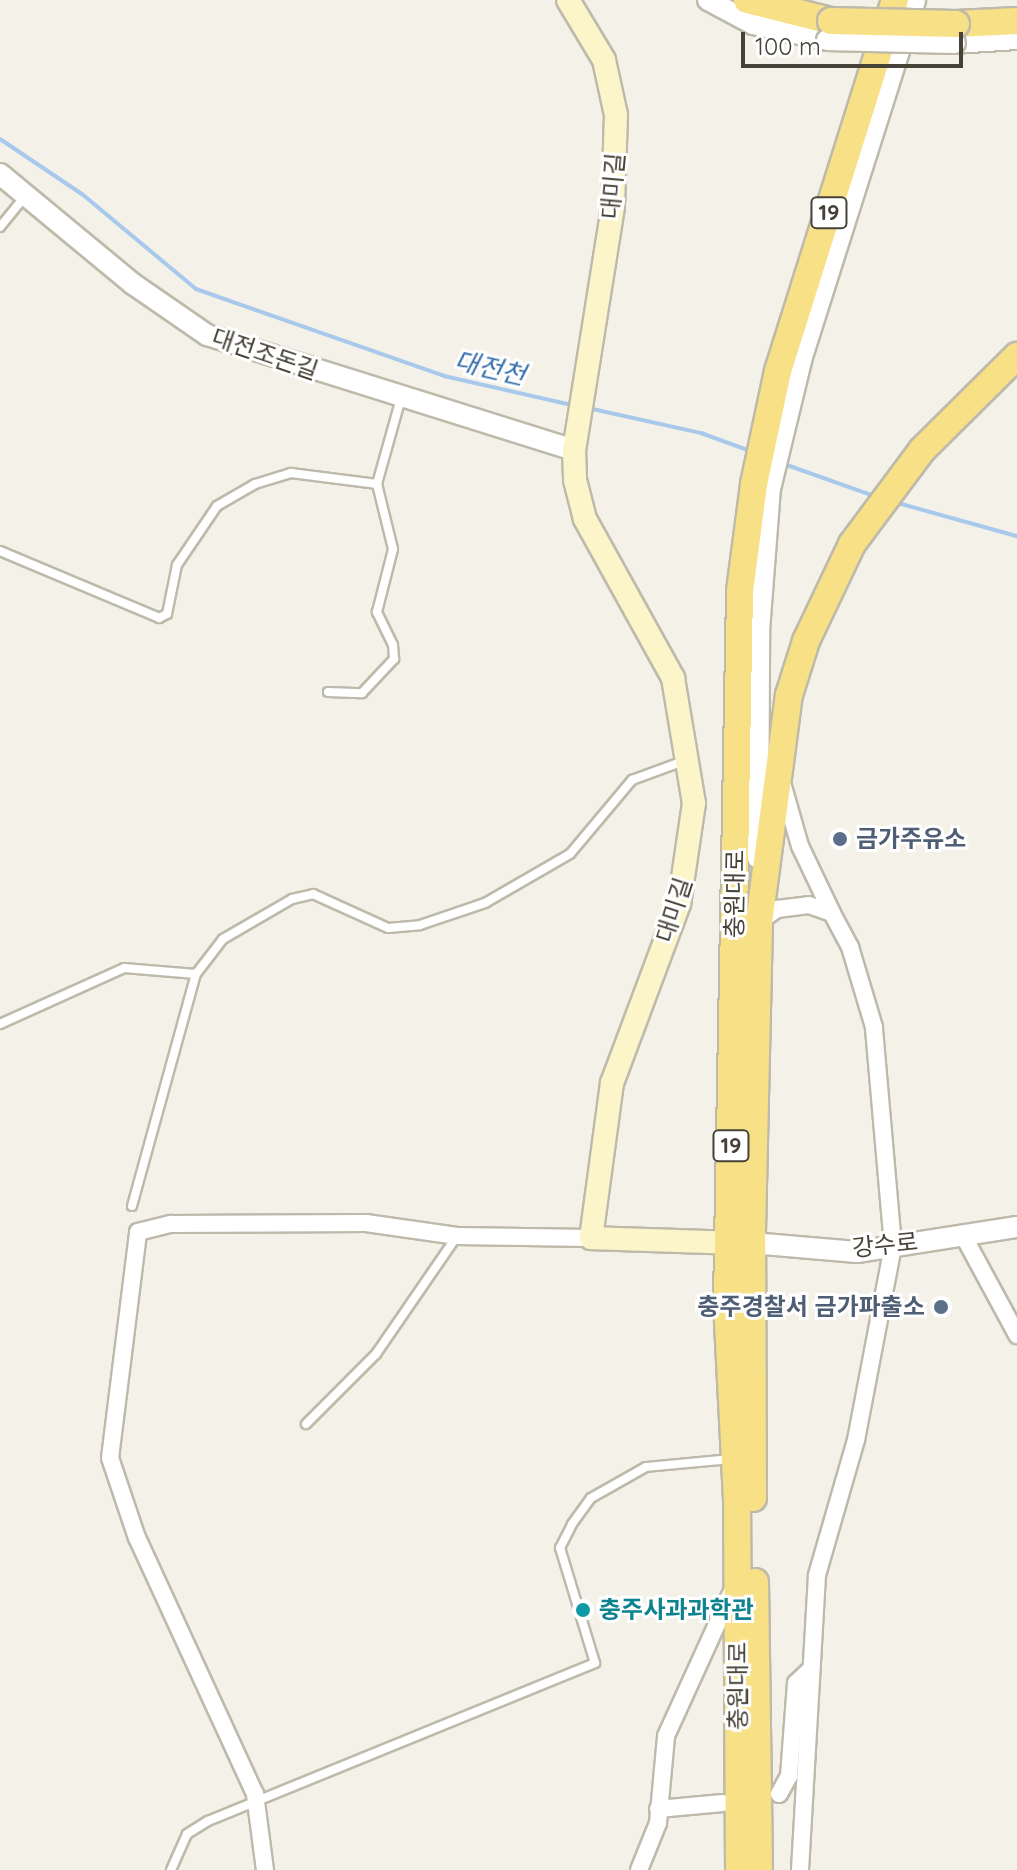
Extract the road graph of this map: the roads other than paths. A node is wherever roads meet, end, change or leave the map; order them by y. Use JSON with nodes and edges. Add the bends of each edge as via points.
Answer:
{"nodes":[{"id":1,"x":568,"y":0,"type":"edge"},
{"id":2,"x":708,"y":0,"type":"edge"},
{"id":3,"x":747,"y":0,"type":"edge"},
{"id":4,"x":895,"y":0,"type":"edge"},
{"id":5,"x":915,"y":0,"type":"edge"},
{"id":6,"x":1017,"y":21,"type":"edge"},
{"id":7,"x":829,"y":31,"type":"junction"},
{"id":8,"x":956,"y":33,"type":"junction"},
{"id":9,"x":1017,"y":39,"type":"edge"},
{"id":10,"x":0,"y":174,"type":"edge"},
{"id":11,"x":27,"y":194,"type":"junction"},
{"id":12,"x":0,"y":227,"type":"edge"},
{"id":13,"x":1017,"y":356,"type":"edge"},
{"id":14,"x":401,"y":398,"type":"junction"},
{"id":15,"x":773,"y":429,"type":"junction"},
{"id":16,"x":576,"y":443,"type":"junction"},
{"id":17,"x":377,"y":484,"type":"junction"},
{"id":18,"x":762,"y":486,"type":"junction"},
{"id":19,"x":0,"y":551,"type":"edge"},
{"id":20,"x":328,"y":692,"type":"dead end"},
{"id":21,"x":689,"y":760,"type":"junction"},
{"id":22,"x":777,"y":764,"type":"junction"},
{"id":23,"x":832,"y":913,"type":"junction"},
{"id":24,"x":759,"y":922,"type":"junction"},
{"id":25,"x":196,"y":974,"type":"junction"},
{"id":26,"x":0,"y":1024,"type":"edge"},
{"id":27,"x":132,"y":1206,"type":"dead end"},
{"id":28,"x":1017,"y":1227,"type":"edge"},
{"id":29,"x":963,"y":1235,"type":"junction"},
{"id":30,"x":457,"y":1236,"type":"junction"},
{"id":31,"x":591,"y":1238,"type":"junction"},
{"id":32,"x":740,"y":1243,"type":"junction"},
{"id":33,"x":893,"y":1246,"type":"junction"},
{"id":34,"x":1017,"y":1335,"type":"edge"},
{"id":35,"x":306,"y":1424,"type":"dead end"},
{"id":36,"x":735,"y":1459,"type":"junction"},
{"id":37,"x":737,"y":1581,"type":"junction"},
{"id":38,"x":811,"y":1669,"type":"junction"},
{"id":39,"x":257,"y":1802,"type":"junction"},
{"id":40,"x":750,"y":1804,"type":"junction"},
{"id":41,"x":658,"y":1809,"type":"junction"},
{"id":42,"x":749,"y":1861,"type":"edge"},
{"id":43,"x":171,"y":1870,"type":"edge"},
{"id":44,"x":265,"y":1870,"type":"edge"},
{"id":45,"x":639,"y":1870,"type":"edge"},
{"id":46,"x":800,"y":1870,"type":"edge"}],
"edges":[{"from":1,"to":16,"type":"main road","name":"대미길","via":[[604,60],[616,115],[613,207]]},
{"from":2,"to":7,"type":"street","via":[[753,24]]},
{"from":3,"to":7,"type":"highway"},
{"from":4,"to":15,"type":"highway","name":"충원대로","number":"19"},
{"from":5,"to":15,"type":"street","name":"충원대로"},
{"from":6,"to":8,"type":"highway"},
{"from":7,"to":8,"type":"highway","bridge":true},
{"from":8,"to":9,"type":"street"},
{"from":10,"to":11,"type":"street","name":"대전조돈길"},
{"from":11,"to":12,"type":"lane"},
{"from":11,"to":14,"type":"street","name":"대전조돈길","via":[[133,284],[207,335]]},
{"from":13,"to":22,"type":"highway","name":"충원대로","via":[[917,456],[852,544],[806,641]]},
{"from":14,"to":16,"type":"street","name":"대전조돈길"},
{"from":14,"to":17,"type":"lane"},
{"from":15,"to":18,"type":"highway","name":"충원대로","number":"19"},
{"from":16,"to":21,"type":"main road","name":"대미길","via":[[575,480],[585,519],[673,678]]},
{"from":17,"to":19,"type":"lane","via":[[291,473],[255,484],[217,506],[177,565],[167,614],[159,618]]},
{"from":17,"to":20,"type":"lane","via":[[393,549],[377,612],[394,659],[362,693]]},
{"from":18,"to":24,"type":"street"},
{"from":18,"to":32,"type":"highway","name":"충원대로","number":"19","via":[[737,661]]},
{"from":21,"to":25,"type":"lane","via":[[632,780],[570,854],[485,903],[420,925],[388,928],[327,898],[292,899],[223,939]]},
{"from":21,"to":31,"type":"main road","name":"대미길","via":[[694,803],[687,875],[612,1083]]},
{"from":22,"to":23,"type":"street","via":[[800,846]]},
{"from":22,"to":24,"type":"highway","name":"충원대로"},
{"from":23,"to":24,"type":"street","via":[[809,905],[777,909]]},
{"from":23,"to":33,"type":"street","via":[[850,947],[874,1027]]},
{"from":24,"to":32,"type":"highway","name":"충원대로","number":"19"},
{"from":25,"to":26,"type":"lane","via":[[124,968]]},
{"from":25,"to":27,"type":"lane"},
{"from":28,"to":29,"type":"street","name":"강수로"},
{"from":29,"to":33,"type":"street","name":"강수로"},
{"from":29,"to":34,"type":"street"},
{"from":30,"to":31,"type":"street"},
{"from":30,"to":35,"type":"lane","via":[[376,1354]]},
{"from":30,"to":39,"type":"street","via":[[366,1223],[243,1222],[146,1226],[135,1238],[110,1434],[113,1473],[137,1538]]},
{"from":31,"to":32,"type":"main road"},
{"from":32,"to":33,"type":"street","name":"강수로","via":[[857,1252]]},
{"from":32,"to":36,"type":"highway","name":"충원대로","number":"19"},
{"from":32,"to":40,"type":"highway","name":"충원대로","number":"19"},
{"from":33,"to":38,"type":"street","via":[[856,1440],[817,1575]]},
{"from":36,"to":37,"type":"highway","name":"충원대로","number":"19"},
{"from":36,"to":39,"type":"lane","via":[[646,1467],[591,1498],[572,1524],[560,1548],[595,1663]]},
{"from":37,"to":40,"type":"highway","name":"충원대로","number":"19"},
{"from":37,"to":41,"type":"street","via":[[666,1736]]},
{"from":38,"to":40,"type":"street","via":[[796,1683],[789,1776]]},
{"from":38,"to":46,"type":"street"},
{"from":39,"to":43,"type":"lane","via":[[187,1834]]},
{"from":39,"to":44,"type":"street"},
{"from":40,"to":41,"type":"street"},
{"from":40,"to":42,"type":"highway","number":"19"},
{"from":41,"to":45,"type":"street","via":[[651,1850]]}]}
